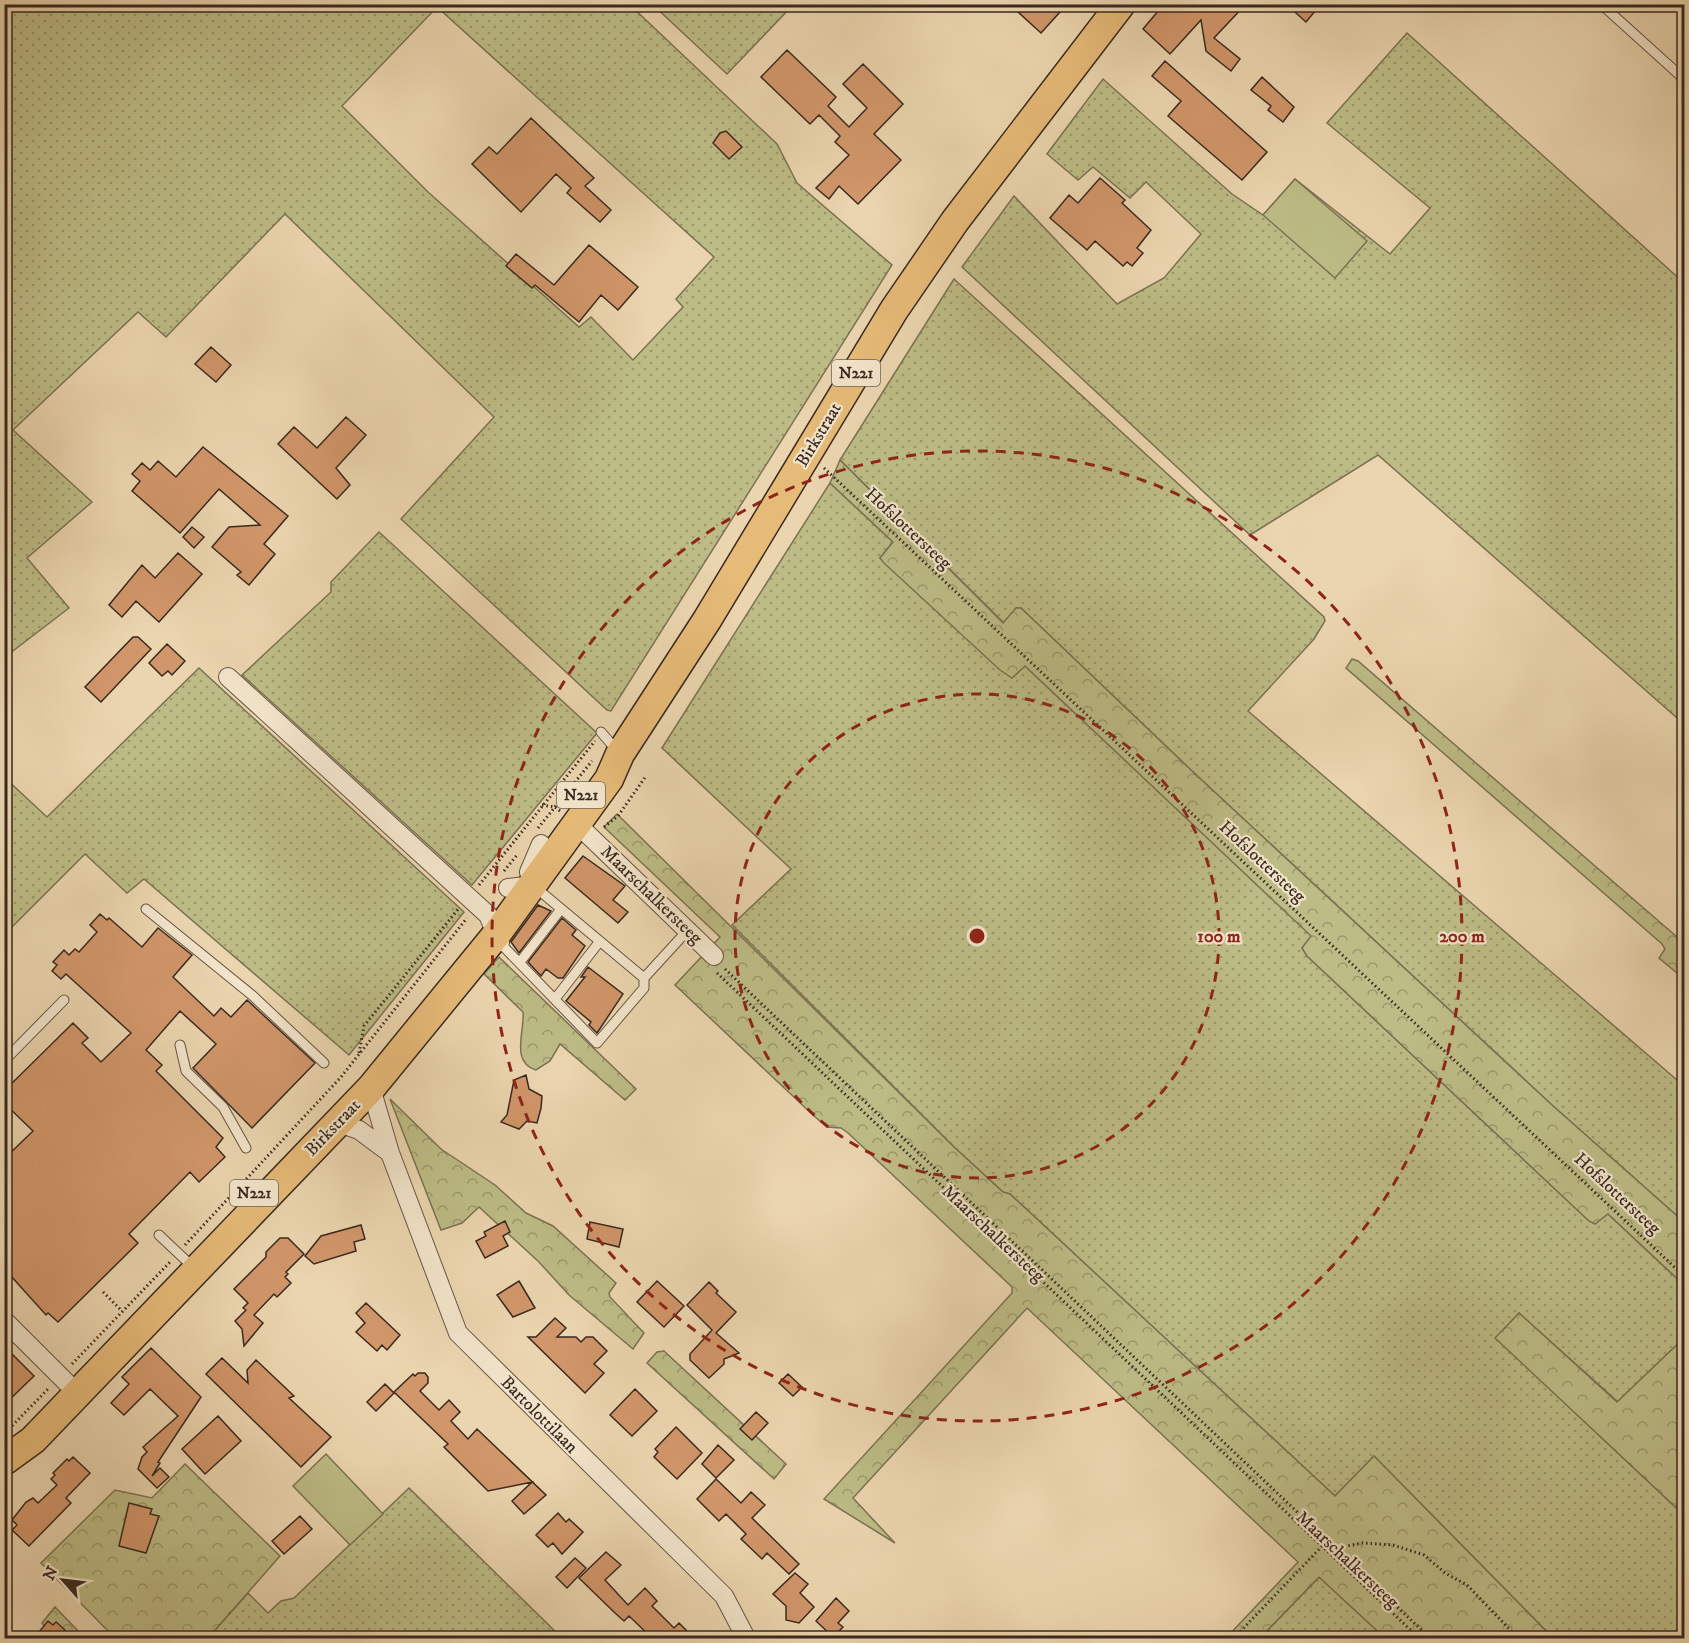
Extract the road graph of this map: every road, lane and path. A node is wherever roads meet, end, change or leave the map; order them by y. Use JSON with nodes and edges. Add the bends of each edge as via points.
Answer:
{"nodes":[{"id":1,"x":1121,"y":4,"type":"edge"},
{"id":2,"x":1601,"y":4,"type":"edge"},
{"id":3,"x":1684,"y":79,"type":"edge"},
{"id":4,"x":822,"y":467,"type":"dead end"},
{"id":5,"x":228,"y":677,"type":"dead end"},
{"id":6,"x":601,"y":732,"type":"dead end"},
{"id":7,"x":618,"y":756,"type":"junction"},
{"id":8,"x":646,"y":776,"type":"dead end"},
{"id":9,"x":542,"y":805,"type":"dead end"},
{"id":10,"x":555,"y":807,"type":"dead end"},
{"id":11,"x":587,"y":828,"type":"junction"},
{"id":12,"x":527,"y":888,"type":"junction"},
{"id":13,"x":146,"y":909,"type":"dead end"},
{"id":14,"x":561,"y":909,"type":"junction"},
{"id":15,"x":490,"y":925,"type":"junction"},
{"id":16,"x":687,"y":931,"type":"junction"},
{"id":17,"x":600,"y":941,"type":"junction"},
{"id":18,"x":715,"y":959,"type":"junction"},
{"id":19,"x":520,"y":962,"type":"junction"},
{"id":20,"x":644,"y":978,"type":"junction"},
{"id":21,"x":555,"y":999,"type":"junction"},
{"id":22,"x":64,"y":1000,"type":"dead end"},
{"id":23,"x":180,"y":1045,"type":"dead end"},
{"id":24,"x":4,"y":1061,"type":"edge"},
{"id":25,"x":324,"y":1062,"type":"dead end"},
{"id":26,"x":341,"y":1077,"type":"dead end"},
{"id":27,"x":371,"y":1088,"type":"junction"},
{"id":28,"x":339,"y":1123,"type":"junction"},
{"id":29,"x":246,"y":1148,"type":"dead end"},
{"id":30,"x":390,"y":1153,"type":"junction"},
{"id":31,"x":159,"y":1235,"type":"dead end"},
{"id":32,"x":192,"y":1266,"type":"junction"},
{"id":33,"x":1684,"y":1275,"type":"edge"},
{"id":34,"x":103,"y":1292,"type":"dead end"},
{"id":35,"x":122,"y":1311,"type":"dead end"},
{"id":36,"x":4,"y":1320,"type":"edge"},
{"id":37,"x":71,"y":1387,"type":"junction"},
{"id":38,"x":4,"y":1459,"type":"edge"},
{"id":39,"x":1327,"y":1541,"type":"junction"},
{"id":40,"x":1322,"y":1546,"type":"junction"},
{"id":41,"x":1334,"y":1548,"type":"junction"},
{"id":42,"x":746,"y":1638,"type":"edge"},
{"id":43,"x":1234,"y":1638,"type":"edge"},
{"id":44,"x":1419,"y":1638,"type":"edge"},
{"id":45,"x":1430,"y":1638,"type":"edge"},
{"id":46,"x":1518,"y":1638,"type":"edge"}],
"edges":[{"from":1,"to":7,"type":"main road","name":"Birkstraat","number":"N221","via":[[955,221],[894,310],[706,620]]},
{"from":2,"to":3,"type":"lane"},
{"from":4,"to":33,"type":"path","name":"Hofslottersteeg"},
{"from":5,"to":15,"type":"street"},
{"from":6,"to":7,"type":"lane"},
{"from":7,"to":11,"type":"main road","name":"Birkstraat","number":"N221"},
{"from":7,"to":12,"type":"main road","name":"Birkstraat","number":"N221","via":[[541,844]]},
{"from":8,"to":11,"type":"path","via":[[618,816]]},
{"from":9,"to":10,"type":"path"},
{"from":11,"to":12,"type":"main road","name":"Birkstraat","number":"N221"},
{"from":11,"to":16,"type":"street","name":"Maarschalkersteeg"},
{"from":12,"to":14,"type":"lane"},
{"from":12,"to":15,"type":"main road","name":"Birkstraat","number":"N221"},
{"from":13,"to":25,"type":"lane","via":[[253,996]]},
{"from":14,"to":17,"type":"lane"},
{"from":14,"to":19,"type":"lane"},
{"from":15,"to":19,"type":"lane"},
{"from":15,"to":26,"type":"path","name":"Birkstraat"},
{"from":15,"to":27,"type":"main road","name":"Birkstraat","number":"N221"},
{"from":15,"to":32,"type":"main road","name":"Birkstraat","number":"N221","via":[[354,1088]]},
{"from":16,"to":18,"type":"street","name":"Maarschalkersteeg"},
{"from":16,"to":20,"type":"lane"},
{"from":17,"to":20,"type":"lane"},
{"from":17,"to":21,"type":"lane"},
{"from":18,"to":39,"type":"path","name":"Maarschalkersteeg"},
{"from":18,"to":40,"type":"path","name":"Maarschalkersteeg","via":[[713,969]]},
{"from":19,"to":21,"type":"lane"},
{"from":20,"to":21,"type":"lane","via":[[644,988],[597,1043]]},
{"from":22,"to":24,"type":"lane"},
{"from":23,"to":29,"type":"lane","via":[[186,1071],[223,1107]]},
{"from":27,"to":28,"type":"main road","name":"Birkstraat","number":"N221"},
{"from":27,"to":30,"type":"street","name":"Bartolottilaan"},
{"from":28,"to":30,"type":"street","via":[[359,1130]]},
{"from":28,"to":32,"type":"main road","name":"Birkstraat","number":"N221"},
{"from":30,"to":42,"type":"street","name":"Bartolottilaan","via":[[458,1333],[724,1596]]},
{"from":31,"to":32,"type":"lane"},
{"from":32,"to":37,"type":"main road","name":"Birkstraat","number":"N221"},
{"from":34,"to":35,"type":"path"},
{"from":36,"to":37,"type":"street"},
{"from":37,"to":38,"type":"main road","name":"Birkstraat","number":"N221","via":[[33,1440]]},
{"from":39,"to":40,"type":"path"},
{"from":39,"to":41,"type":"path","name":"Maarschalkersteeg"},
{"from":40,"to":43,"type":"path"},
{"from":40,"to":44,"type":"path","name":"Maarschalkersteeg"},
{"from":41,"to":45,"type":"path","name":"Maarschalkersteeg"},
{"from":41,"to":46,"type":"path","via":[[1383,1544],[1424,1555],[1467,1585]]}]}
